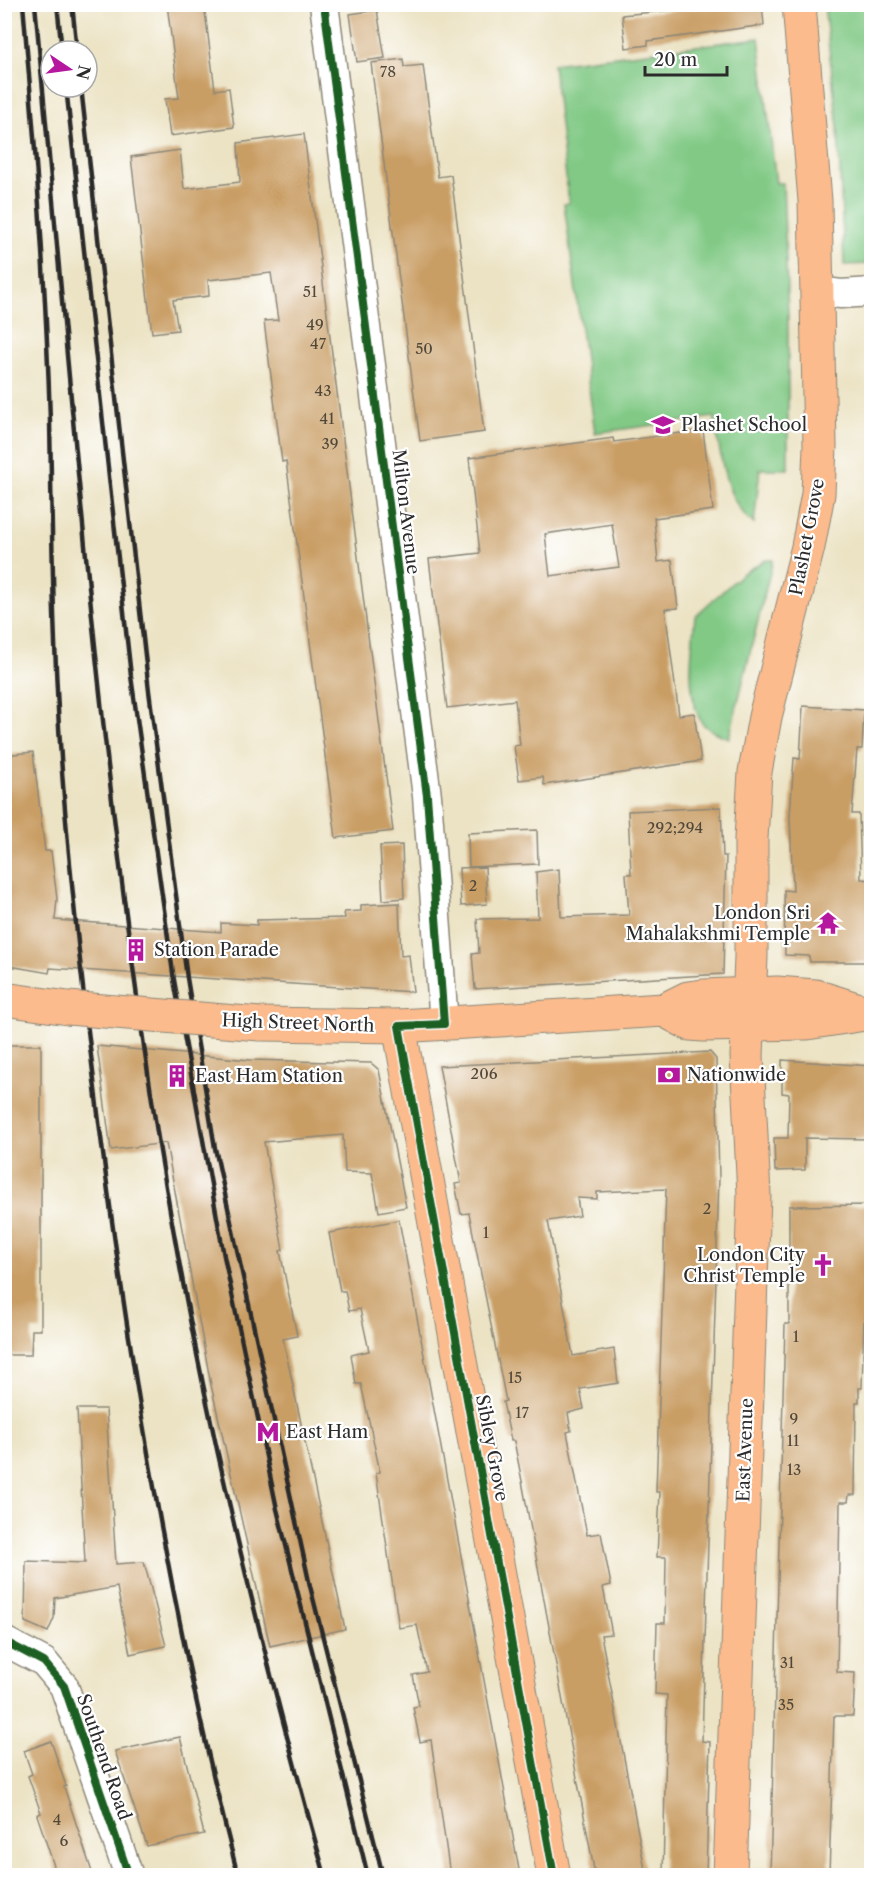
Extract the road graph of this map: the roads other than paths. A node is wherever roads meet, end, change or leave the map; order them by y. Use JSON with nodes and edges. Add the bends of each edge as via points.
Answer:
{"nodes":[{"id":1,"x":324,"y":4,"type":"edge"},
{"id":2,"x":799,"y":4,"type":"edge"},
{"id":3,"x":817,"y":291,"type":"junction"},
{"id":4,"x":872,"y":292,"type":"edge"},
{"id":5,"x":4,"y":999,"type":"edge"},
{"id":6,"x":749,"y":1009,"type":"junction"},
{"id":7,"x":871,"y":1013,"type":"edge"},
{"id":8,"x":444,"y":1024,"type":"junction"},
{"id":9,"x":399,"y":1026,"type":"junction"},
{"id":10,"x":4,"y":1641,"type":"edge"},
{"id":11,"x":129,"y":1875,"type":"edge"},
{"id":12,"x":554,"y":1875,"type":"edge"},
{"id":13,"x":730,"y":1875,"type":"edge"}],
"edges":[{"from":1,"to":8,"type":"street","name":"Milton Avenue","via":[[428,796]]},
{"from":2,"to":3,"type":"main road","name":"Plashet Grove","via":[[810,121]]},
{"from":3,"to":4,"type":"street"},
{"from":3,"to":6,"type":"main road","name":"Plashet Grove","via":[[818,494],[754,772]]},
{"from":5,"to":9,"type":"main road","name":"High Street North","bridge":true,"via":[[260,1024]]},
{"from":6,"to":7,"type":"main road","name":"High Street North","via":[[815,996]]},
{"from":6,"to":8,"type":"main road","name":"High Street North","via":[[688,998],[664,1010]]},
{"from":6,"to":13,"type":"main road","name":"East Avenue","via":[[747,1074],[754,1195]]},
{"from":8,"to":9,"type":"main road","name":"High Street North"},
{"from":9,"to":12,"type":"main road","name":"Sibley Grove"},
{"from":10,"to":11,"type":"street","name":"Southend Road","via":[[44,1662],[64,1686]]}]}
